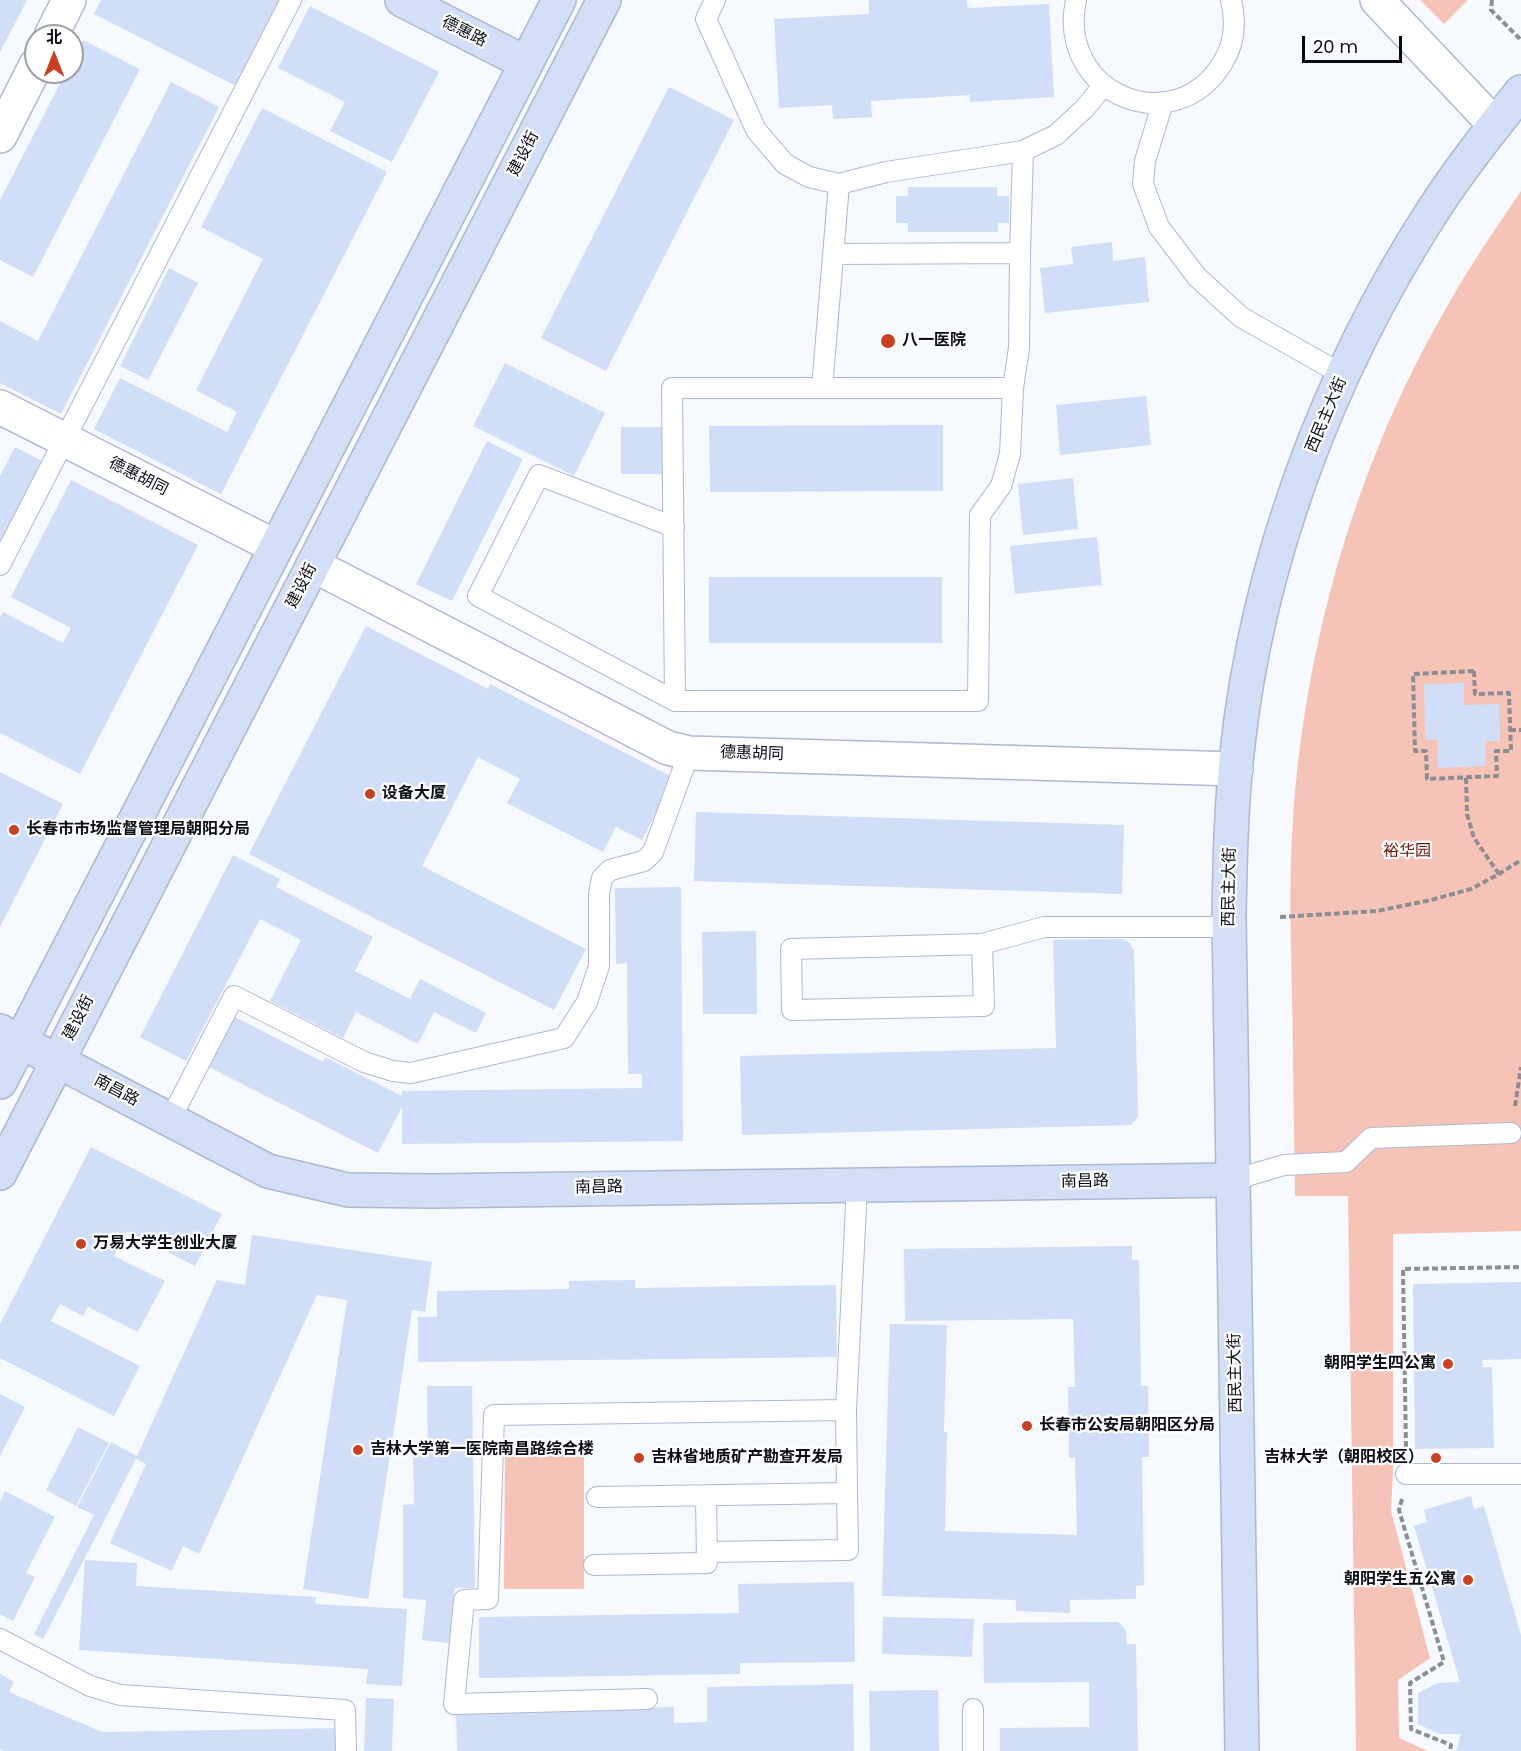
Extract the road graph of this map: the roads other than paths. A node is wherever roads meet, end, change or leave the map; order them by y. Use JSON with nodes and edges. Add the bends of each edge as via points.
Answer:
{"nodes":[{"id":1,"x":69,"y":0,"type":"edge"},
{"id":2,"x":291,"y":0,"type":"edge"},
{"id":3,"x":402,"y":0,"type":"edge"},
{"id":4,"x":559,"y":0,"type":"edge"},
{"id":5,"x":604,"y":0,"type":"edge"},
{"id":6,"x":715,"y":0,"type":"edge"},
{"id":7,"x":1076,"y":0,"type":"edge"},
{"id":8,"x":1231,"y":0,"type":"edge"},
{"id":9,"x":1377,"y":0,"type":"edge"},
{"id":10,"x":57,"y":24,"type":"edge"},
{"id":11,"x":526,"y":63,"type":"junction"},
{"id":12,"x":26,"y":84,"type":"edge"},
{"id":13,"x":1104,"y":86,"type":"junction"},
{"id":14,"x":1521,"y":92,"type":"edge"},
{"id":15,"x":1163,"y":102,"type":"junction"},
{"id":16,"x":1495,"y":125,"type":"junction"},
{"id":17,"x":0,"y":136,"type":"edge"},
{"id":18,"x":1023,"y":150,"type":"junction"},
{"id":19,"x":839,"y":184,"type":"junction"},
{"id":20,"x":1020,"y":253,"type":"junction"},
{"id":21,"x":834,"y":254,"type":"junction"},
{"id":22,"x":1343,"y":375,"type":"junction"},
{"id":23,"x":822,"y":388,"type":"junction"},
{"id":24,"x":1013,"y":388,"type":"junction"},
{"id":25,"x":0,"y":407,"type":"edge"},
{"id":26,"x":64,"y":440,"type":"junction"},
{"id":27,"x":674,"y":527,"type":"junction"},
{"id":28,"x":276,"y":547,"type":"junction"},
{"id":29,"x":0,"y":565,"type":"edge"},
{"id":30,"x":313,"y":565,"type":"junction"},
{"id":31,"x":675,"y":701,"type":"junction"},
{"id":32,"x":688,"y":753,"type":"junction"},
{"id":33,"x":1236,"y":769,"type":"junction"},
{"id":34,"x":1229,"y":927,"type":"junction"},
{"id":35,"x":982,"y":944,"type":"junction"},
{"id":36,"x":10,"y":1036,"type":"edge"},
{"id":37,"x":57,"y":1061,"type":"junction"},
{"id":38,"x":0,"y":1082,"type":"edge"},
{"id":39,"x":170,"y":1119,"type":"junction"},
{"id":40,"x":1511,"y":1133,"type":"road end"},
{"id":41,"x":0,"y":1173,"type":"edge"},
{"id":42,"x":1233,"y":1180,"type":"junction"},
{"id":43,"x":857,"y":1185,"type":"junction"},
{"id":44,"x":846,"y":1410,"type":"junction"},
{"id":45,"x":1406,"y":1474,"type":"road end"},
{"id":46,"x":1521,"y":1474,"type":"edge"},
{"id":47,"x":847,"y":1493,"type":"junction"},
{"id":48,"x":706,"y":1495,"type":"junction"},
{"id":49,"x":597,"y":1497,"type":"dead end"},
{"id":50,"x":707,"y":1552,"type":"junction"},
{"id":51,"x":594,"y":1565,"type":"dead end"},
{"id":52,"x":0,"y":1639,"type":"edge"},
{"id":53,"x":647,"y":1699,"type":"dead end"},
{"id":54,"x":973,"y":1709,"type":"dead end"},
{"id":55,"x":346,"y":1751,"type":"edge"},
{"id":56,"x":973,"y":1751,"type":"edge"},
{"id":57,"x":1242,"y":1751,"type":"edge"}],
"edges":[{"from":1,"to":10,"type":"street"},
{"from":2,"to":26,"type":"lane"},
{"from":3,"to":11,"type":"main road","name":"德惠路"},
{"from":4,"to":11,"type":"main road"},
{"from":5,"to":30,"type":"main road","name":"建设街"},
{"from":6,"to":19,"type":"lane","via":[[706,19],[756,130],[785,164],[809,177]]},
{"from":7,"to":13,"type":"lane","via":[[1073,30],[1077,46],[1083,61]]},
{"from":8,"to":15,"type":"lane","via":[[1234,33],[1218,72],[1203,87]]},
{"from":9,"to":16,"type":"street"},
{"from":11,"to":28,"type":"main road"},
{"from":12,"to":17,"type":"street"},
{"from":13,"to":15,"type":"lane","via":[[1122,97]]},
{"from":13,"to":18,"type":"lane","via":[[1056,135]]},
{"from":14,"to":16,"type":"main road","name":"西民主大街"},
{"from":15,"to":22,"type":"lane","via":[[1144,161],[1143,184],[1159,227],[1197,277],[1241,317]]},
{"from":16,"to":22,"type":"main road","name":"西民主大街","via":[[1426,222],[1389,283]]},
{"from":18,"to":19,"type":"lane","via":[[886,172]]},
{"from":18,"to":20,"type":"lane"},
{"from":19,"to":21,"type":"lane"},
{"from":20,"to":21,"type":"lane"},
{"from":20,"to":24,"type":"lane","via":[[1019,348]]},
{"from":21,"to":23,"type":"lane"},
{"from":22,"to":33,"type":"main road","name":"西民主大街","via":[[1290,510],[1267,589],[1250,669]]},
{"from":23,"to":24,"type":"lane"},
{"from":23,"to":27,"type":"lane","via":[[672,388]]},
{"from":24,"to":31,"type":"lane","via":[[1010,453],[1001,486],[980,515],[978,701]]},
{"from":25,"to":26,"type":"street","name":"德惠胡同"},
{"from":26,"to":28,"type":"street","name":"德惠胡同"},
{"from":26,"to":29,"type":"lane"},
{"from":27,"to":31,"type":"lane"},
{"from":27,"to":31,"type":"lane","via":[[539,475],[478,596]]},
{"from":28,"to":36,"type":"main road"},
{"from":30,"to":32,"type":"street","name":"德惠胡同","via":[[653,741]]},
{"from":30,"to":37,"type":"main road","name":"建设街"},
{"from":32,"to":33,"type":"street","name":"德惠胡同"},
{"from":32,"to":39,"type":"lane","via":[[653,852],[644,861],[610,870],[602,878],[599,966],[587,1002],[564,1038],[411,1073],[393,1071],[364,1062],[234,996]]},
{"from":33,"to":34,"type":"main road","name":"西民主大街"},
{"from":34,"to":35,"type":"lane","via":[[1044,927]]},
{"from":34,"to":42,"type":"main road","name":"西民主大街"},
{"from":35,"to":35,"type":"lane","via":[[984,1006],[792,1010],[791,949]]},
{"from":36,"to":37,"type":"main road","name":"南昌路"},
{"from":36,"to":38,"type":"main road"},
{"from":37,"to":39,"type":"main road","name":"南昌路"},
{"from":37,"to":41,"type":"main road","name":"建设街"},
{"from":39,"to":43,"type":"main road","name":"南昌路","via":[[268,1171],[348,1190]]},
{"from":40,"to":42,"type":"lane","via":[[1371,1138],[1346,1162],[1284,1165]]},
{"from":42,"to":43,"type":"main road","name":"南昌路"},
{"from":42,"to":57,"type":"main road","name":"西民主大街"},
{"from":43,"to":44,"type":"lane"},
{"from":44,"to":47,"type":"lane"},
{"from":44,"to":53,"type":"lane","via":[[494,1415],[488,1599],[464,1600],[454,1704]]},
{"from":45,"to":46,"type":"lane"},
{"from":47,"to":48,"type":"lane"},
{"from":47,"to":50,"type":"lane","via":[[848,1550]]},
{"from":48,"to":49,"type":"lane"},
{"from":48,"to":50,"type":"lane"},
{"from":50,"to":51,"type":"lane","via":[[707,1563]]},
{"from":52,"to":55,"type":"lane","via":[[90,1686],[120,1695],[345,1710]]},
{"from":54,"to":56,"type":"lane"}]}
